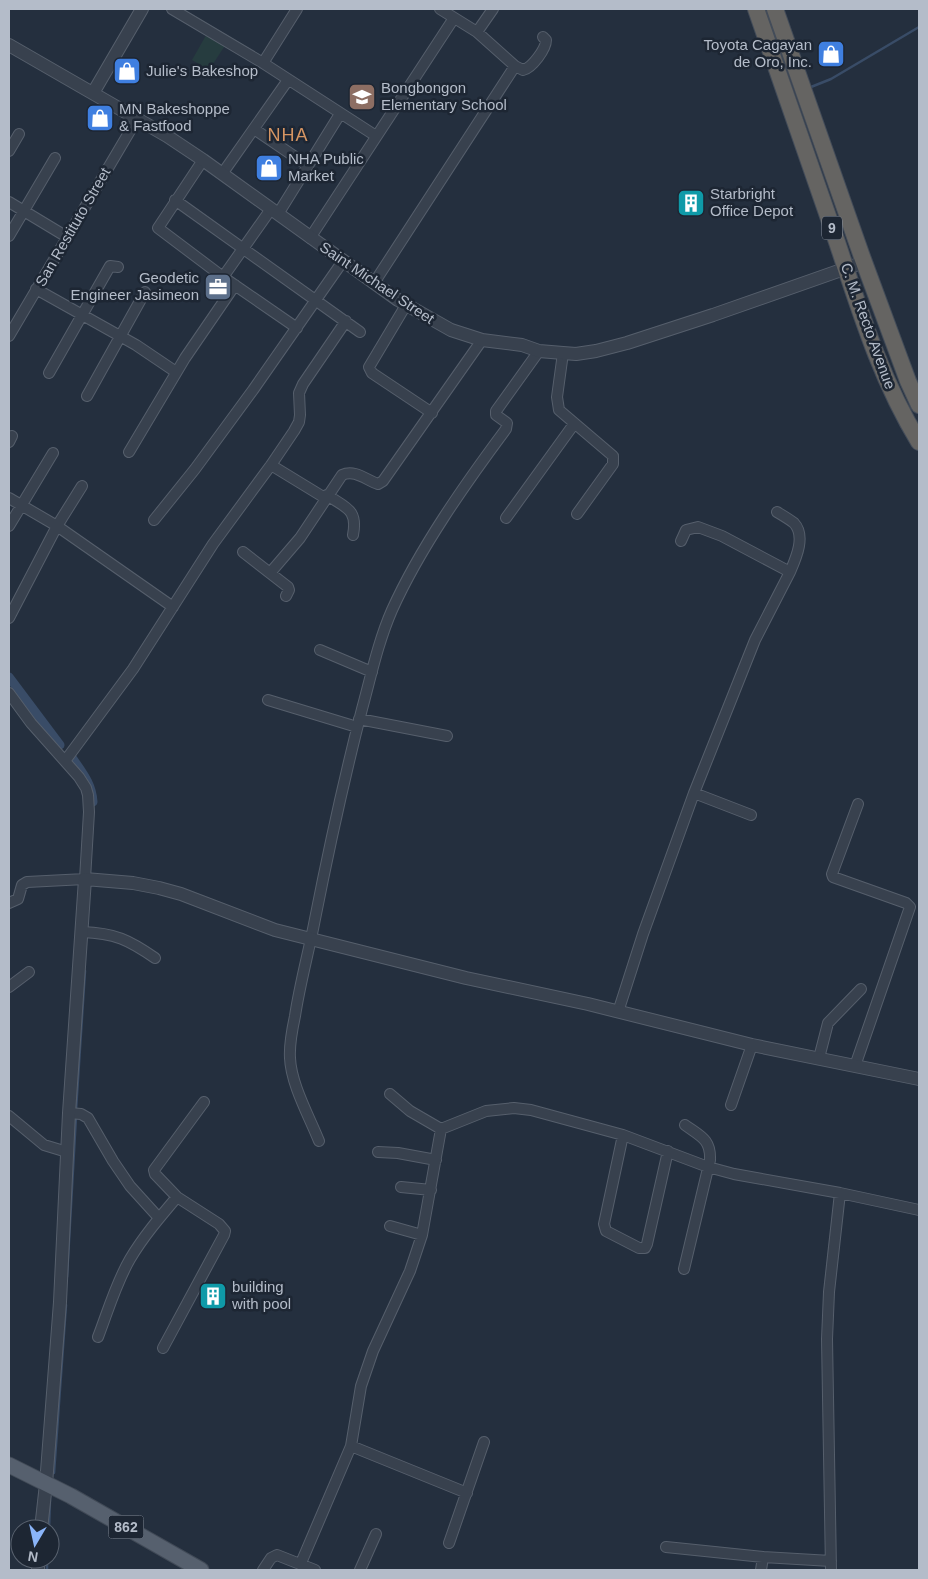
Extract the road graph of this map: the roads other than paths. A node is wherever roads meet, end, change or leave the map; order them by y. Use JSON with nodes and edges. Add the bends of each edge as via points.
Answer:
{"nodes":[{"id":1,"x":142,"y":9,"type":"edge"},
{"id":2,"x":172,"y":9,"type":"edge"},
{"id":3,"x":297,"y":9,"type":"edge"},
{"id":4,"x":440,"y":9,"type":"edge"},
{"id":5,"x":493,"y":9,"type":"edge"},
{"id":6,"x":756,"y":9,"type":"edge"},
{"id":7,"x":774,"y":9,"type":"edge"},
{"id":8,"x":454,"y":18,"type":"junction"},
{"id":9,"x":477,"y":32,"type":"junction"},
{"id":10,"x":543,"y":37,"type":"dead end"},
{"id":11,"x":9,"y":45,"type":"edge"},
{"id":12,"x":263,"y":63,"type":"junction"},
{"id":13,"x":515,"y":66,"type":"junction"},
{"id":14,"x":288,"y":80,"type":"junction"},
{"id":15,"x":93,"y":93,"type":"junction"},
{"id":16,"x":340,"y":114,"type":"junction"},
{"id":17,"x":137,"y":119,"type":"junction"},
{"id":18,"x":254,"y":130,"type":"junction"},
{"id":19,"x":19,"y":134,"type":"dead end"},
{"id":20,"x":376,"y":136,"type":"junction"},
{"id":21,"x":9,"y":151,"type":"edge"},
{"id":22,"x":55,"y":158,"type":"dead end"},
{"id":23,"x":203,"y":160,"type":"junction"},
{"id":24,"x":307,"y":166,"type":"junction"},
{"id":25,"x":222,"y":174,"type":"junction"},
{"id":26,"x":176,"y":200,"type":"junction"},
{"id":27,"x":9,"y":202,"type":"edge"},
{"id":28,"x":24,"y":211,"type":"junction"},
{"id":29,"x":275,"y":212,"type":"junction"},
{"id":30,"x":9,"y":236,"type":"edge"},
{"id":31,"x":67,"y":237,"type":"junction"},
{"id":32,"x":310,"y":238,"type":"junction"},
{"id":33,"x":244,"y":248,"type":"junction"},
{"id":34,"x":343,"y":261,"type":"junction"},
{"id":35,"x":864,"y":262,"type":"junction"},
{"id":36,"x":118,"y":267,"type":"dead end"},
{"id":37,"x":846,"y":268,"type":"junction"},
{"id":38,"x":223,"y":277,"type":"junction"},
{"id":39,"x":374,"y":284,"type":"junction"},
{"id":40,"x":235,"y":285,"type":"junction"},
{"id":41,"x":36,"y":289,"type":"junction"},
{"id":42,"x":145,"y":292,"type":"dead end"},
{"id":43,"x":315,"y":300,"type":"junction"},
{"id":44,"x":406,"y":305,"type":"junction"},
{"id":45,"x":82,"y":315,"type":"junction"},
{"id":46,"x":346,"y":321,"type":"junction"},
{"id":47,"x":297,"y":328,"type":"junction"},
{"id":48,"x":360,"y":332,"type":"dead end"},
{"id":49,"x":9,"y":336,"type":"edge"},
{"id":50,"x":120,"y":336,"type":"junction"},
{"id":51,"x":482,"y":340,"type":"junction"},
{"id":52,"x":539,"y":351,"type":"junction"},
{"id":53,"x":564,"y":353,"type":"junction"},
{"id":54,"x":176,"y":372,"type":"junction"},
{"id":55,"x":49,"y":373,"type":"dead end"},
{"id":56,"x":87,"y":396,"type":"dead end"},
{"id":57,"x":919,"y":405,"type":"edge"},
{"id":58,"x":432,"y":413,"type":"junction"},
{"id":59,"x":574,"y":424,"type":"junction"},
{"id":60,"x":919,"y":442,"type":"edge"},
{"id":61,"x":129,"y":452,"type":"dead end"},
{"id":62,"x":53,"y":453,"type":"dead end"},
{"id":63,"x":271,"y":465,"type":"junction"},
{"id":64,"x":82,"y":486,"type":"dead end"},
{"id":65,"x":326,"y":497,"type":"junction"},
{"id":66,"x":9,"y":498,"type":"edge"},
{"id":67,"x":20,"y":505,"type":"junction"},
{"id":68,"x":777,"y":512,"type":"dead end"},
{"id":69,"x":577,"y":514,"type":"dead end"},
{"id":70,"x":506,"y":518,"type":"dead end"},
{"id":71,"x":154,"y":520,"type":"dead end"},
{"id":72,"x":9,"y":526,"type":"edge"},
{"id":73,"x":57,"y":526,"type":"junction"},
{"id":74,"x":353,"y":535,"type":"dead end"},
{"id":75,"x":681,"y":541,"type":"dead end"},
{"id":76,"x":243,"y":552,"type":"dead end"},
{"id":77,"x":790,"y":572,"type":"junction"},
{"id":78,"x":270,"y":573,"type":"junction"},
{"id":79,"x":286,"y":596,"type":"dead end"},
{"id":80,"x":173,"y":607,"type":"junction"},
{"id":81,"x":9,"y":618,"type":"edge"},
{"id":82,"x":320,"y":650,"type":"dead end"},
{"id":83,"x":372,"y":672,"type":"junction"},
{"id":84,"x":9,"y":693,"type":"edge"},
{"id":85,"x":268,"y":700,"type":"dead end"},
{"id":86,"x":358,"y":723,"type":"junction"},
{"id":87,"x":446,"y":736,"type":"dead end"},
{"id":88,"x":65,"y":761,"type":"junction"},
{"id":89,"x":694,"y":793,"type":"junction"},
{"id":90,"x":858,"y":804,"type":"dead end"},
{"id":91,"x":751,"y":815,"type":"dead end"},
{"id":92,"x":85,"y":879,"type":"junction"},
{"id":93,"x":9,"y":903,"type":"edge"},
{"id":94,"x":87,"y":932,"type":"junction"},
{"id":95,"x":311,"y":939,"type":"junction"},
{"id":96,"x":155,"y":958,"type":"dead end"},
{"id":97,"x":29,"y":972,"type":"dead end"},
{"id":98,"x":9,"y":987,"type":"edge"},
{"id":99,"x":861,"y":989,"type":"dead end"},
{"id":100,"x":618,"y":1012,"type":"junction"},
{"id":101,"x":752,"y":1045,"type":"junction"},
{"id":102,"x":819,"y":1058,"type":"junction"},
{"id":103,"x":855,"y":1066,"type":"junction"},
{"id":104,"x":919,"y":1079,"type":"edge"},
{"id":105,"x":390,"y":1094,"type":"dead end"},
{"id":106,"x":204,"y":1102,"type":"dead end"},
{"id":107,"x":731,"y":1105,"type":"dead end"},
{"id":108,"x":74,"y":1114,"type":"junction"},
{"id":109,"x":9,"y":1116,"type":"edge"},
{"id":110,"x":685,"y":1125,"type":"dead end"},
{"id":111,"x":441,"y":1129,"type":"junction"},
{"id":112,"x":622,"y":1135,"type":"junction"},
{"id":113,"x":319,"y":1141,"type":"dead end"},
{"id":114,"x":668,"y":1151,"type":"junction"},
{"id":115,"x":67,"y":1152,"type":"junction"},
{"id":116,"x":378,"y":1152,"type":"dead end"},
{"id":117,"x":436,"y":1160,"type":"junction"},
{"id":118,"x":708,"y":1167,"type":"junction"},
{"id":119,"x":401,"y":1187,"type":"dead end"},
{"id":120,"x":431,"y":1190,"type":"junction"},
{"id":121,"x":840,"y":1193,"type":"junction"},
{"id":122,"x":177,"y":1197,"type":"junction"},
{"id":123,"x":919,"y":1210,"type":"edge"},
{"id":124,"x":159,"y":1218,"type":"junction"},
{"id":125,"x":390,"y":1226,"type":"dead end"},
{"id":126,"x":422,"y":1235,"type":"junction"},
{"id":127,"x":684,"y":1269,"type":"dead end"},
{"id":128,"x":98,"y":1337,"type":"dead end"},
{"id":129,"x":163,"y":1348,"type":"dead end"},
{"id":130,"x":484,"y":1442,"type":"dead end"},
{"id":131,"x":351,"y":1446,"type":"junction"},
{"id":132,"x":9,"y":1465,"type":"edge"},
{"id":133,"x":46,"y":1484,"type":"junction"},
{"id":134,"x":467,"y":1493,"type":"junction"},
{"id":135,"x":42,"y":1519,"type":"edge"},
{"id":136,"x":376,"y":1534,"type":"dead end"},
{"id":137,"x":450,"y":1543,"type":"dead end"},
{"id":138,"x":666,"y":1547,"type":"dead end"},
{"id":139,"x":763,"y":1557,"type":"junction"},
{"id":140,"x":301,"y":1563,"type":"junction"},
{"id":141,"x":831,"y":1566,"type":"edge"},
{"id":142,"x":201,"y":1570,"type":"edge"},
{"id":143,"x":263,"y":1570,"type":"edge"},
{"id":144,"x":315,"y":1570,"type":"edge"},
{"id":145,"x":360,"y":1570,"type":"edge"},
{"id":146,"x":761,"y":1570,"type":"edge"}],
"edges":[{"from":1,"to":15,"type":"street"},
{"from":2,"to":12,"type":"street"},
{"from":3,"to":12,"type":"street"},
{"from":4,"to":8,"type":"street"},
{"from":5,"to":9,"type":"street"},
{"from":6,"to":37,"type":"highway","name":"C. M. Recto Avenue","number":"9"},
{"from":7,"to":35,"type":"highway","name":"C. M. Recto Avenue","number":"9"},
{"from":8,"to":9,"type":"street"},
{"from":8,"to":20,"type":"street"},
{"from":9,"to":13,"type":"street"},
{"from":10,"to":13,"type":"street","via":[[546,45],[528,69]]},
{"from":11,"to":15,"type":"street","name":"Saint Michael Street"},
{"from":12,"to":14,"type":"street"},
{"from":13,"to":39,"type":"street"},
{"from":14,"to":16,"type":"street"},
{"from":14,"to":18,"type":"street"},
{"from":15,"to":17,"type":"street","name":"Saint Michael Street"},
{"from":16,"to":20,"type":"street"},
{"from":16,"to":24,"type":"street"},
{"from":17,"to":23,"type":"street","name":"Saint Michael Street"},
{"from":17,"to":31,"type":"street","name":"San Restituto Street"},
{"from":18,"to":24,"type":"street"},
{"from":18,"to":25,"type":"street"},
{"from":19,"to":21,"type":"street"},
{"from":20,"to":32,"type":"street"},
{"from":22,"to":28,"type":"street"},
{"from":23,"to":25,"type":"street","name":"Saint Michael Street"},
{"from":23,"to":26,"type":"street"},
{"from":24,"to":29,"type":"street"},
{"from":25,"to":29,"type":"street","name":"Saint Michael Street"},
{"from":26,"to":33,"type":"street"},
{"from":26,"to":38,"type":"street","via":[[159,229]]},
{"from":27,"to":28,"type":"street"},
{"from":28,"to":30,"type":"street"},
{"from":28,"to":31,"type":"street"},
{"from":29,"to":32,"type":"street","name":"Saint Michael Street"},
{"from":29,"to":33,"type":"street"},
{"from":31,"to":41,"type":"street","name":"San Restituto Street"},
{"from":32,"to":34,"type":"street","name":"Saint Michael Street"},
{"from":33,"to":38,"type":"street"},
{"from":33,"to":43,"type":"street"},
{"from":34,"to":39,"type":"street","name":"Saint Michael Street"},
{"from":34,"to":43,"type":"street"},
{"from":35,"to":37,"type":"street","name":"Saint Michael Street"},
{"from":35,"to":57,"type":"highway","name":"C. M. Recto Avenue","number":"9"},
{"from":36,"to":45,"type":"street","via":[[110,266]]},
{"from":37,"to":53,"type":"street","name":"Saint Michael Street","via":[[627,343],[584,353]]},
{"from":37,"to":60,"type":"highway","name":"C. M. Recto Avenue","number":"9","via":[[887,380]]},
{"from":38,"to":40,"type":"street"},
{"from":39,"to":44,"type":"street","name":"Saint Michael Street"},
{"from":40,"to":47,"type":"street"},
{"from":40,"to":54,"type":"street"},
{"from":41,"to":45,"type":"street"},
{"from":41,"to":49,"type":"street","name":"San Restituto Street"},
{"from":42,"to":50,"type":"street"},
{"from":43,"to":46,"type":"street"},
{"from":43,"to":47,"type":"street"},
{"from":44,"to":51,"type":"street","name":"Saint Michael Street","via":[[451,330]]},
{"from":44,"to":58,"type":"street","via":[[369,368]]},
{"from":45,"to":50,"type":"street"},
{"from":45,"to":55,"type":"street"},
{"from":46,"to":48,"type":"street"},
{"from":46,"to":63,"type":"street","via":[[304,384],[299,394],[299,422]]},
{"from":47,"to":71,"type":"street"},
{"from":50,"to":54,"type":"street"},
{"from":50,"to":56,"type":"street"},
{"from":51,"to":52,"type":"street","name":"Saint Michael Street","via":[[522,345]]},
{"from":51,"to":58,"type":"street"},
{"from":52,"to":53,"type":"street","name":"Saint Michael Street"},
{"from":52,"to":83,"type":"street","via":[[496,411],[496,415],[507,423],[506,430],[448,511],[392,609]]},
{"from":53,"to":59,"type":"street","via":[[557,405]]},
{"from":54,"to":61,"type":"street"},
{"from":58,"to":65,"type":"street","via":[[380,484],[347,473],[337,480]]},
{"from":59,"to":69,"type":"street","via":[[614,459]]},
{"from":59,"to":70,"type":"street"},
{"from":62,"to":67,"type":"street"},
{"from":63,"to":65,"type":"street"},
{"from":63,"to":80,"type":"street"},
{"from":64,"to":73,"type":"street"},
{"from":65,"to":74,"type":"street","via":[[353,514]]},
{"from":65,"to":78,"type":"street","via":[[300,538]]},
{"from":66,"to":67,"type":"street"},
{"from":67,"to":72,"type":"street"},
{"from":67,"to":73,"type":"street"},
{"from":68,"to":77,"type":"street","via":[[794,523],[799,532],[798,548]]},
{"from":73,"to":80,"type":"street"},
{"from":73,"to":81,"type":"street"},
{"from":75,"to":77,"type":"street","via":[[686,530],[698,527]]},
{"from":76,"to":78,"type":"street"},
{"from":77,"to":89,"type":"street","via":[[755,640]]},
{"from":78,"to":79,"type":"street","via":[[288,587],[290,590]]},
{"from":80,"to":88,"type":"street","via":[[133,669]]},
{"from":82,"to":83,"type":"street"},
{"from":83,"to":86,"type":"street"},
{"from":84,"to":88,"type":"street"},
{"from":85,"to":86,"type":"street"},
{"from":86,"to":87,"type":"street"},
{"from":86,"to":95,"type":"street"},
{"from":88,"to":92,"type":"street","via":[[79,777],[88,795]]},
{"from":89,"to":91,"type":"street"},
{"from":89,"to":100,"type":"street"},
{"from":90,"to":103,"type":"street","via":[[832,874],[910,907]]},
{"from":92,"to":93,"type":"street","via":[[27,882],[22,885],[18,899]]},
{"from":92,"to":94,"type":"street"},
{"from":92,"to":95,"type":"street","via":[[134,883],[181,894],[275,930]]},
{"from":94,"to":96,"type":"street","via":[[126,940]]},
{"from":94,"to":108,"type":"street"},
{"from":95,"to":100,"type":"street"},
{"from":95,"to":113,"type":"street","via":[[290,1056],[295,1082]]},
{"from":97,"to":98,"type":"street"},
{"from":99,"to":102,"type":"street","via":[[828,1023]]},
{"from":100,"to":101,"type":"street"},
{"from":101,"to":102,"type":"street"},
{"from":101,"to":107,"type":"street"},
{"from":102,"to":103,"type":"street"},
{"from":103,"to":104,"type":"street"},
{"from":105,"to":111,"type":"street","via":[[410,1112]]},
{"from":106,"to":122,"type":"street","via":[[154,1170]]},
{"from":108,"to":115,"type":"street"},
{"from":108,"to":124,"type":"street","via":[[88,1118],[130,1186]]},
{"from":109,"to":115,"type":"street","via":[[44,1145]]},
{"from":110,"to":118,"type":"street","via":[[706,1140],[710,1150]]},
{"from":111,"to":112,"type":"street","via":[[486,1111],[514,1108]]},
{"from":111,"to":117,"type":"street"},
{"from":112,"to":114,"type":"street"},
{"from":112,"to":114,"type":"street","via":[[604,1224],[606,1231],[639,1248],[645,1248],[647,1244]]},
{"from":114,"to":118,"type":"street"},
{"from":115,"to":133,"type":"street"},
{"from":116,"to":117,"type":"street"},
{"from":117,"to":120,"type":"street"},
{"from":118,"to":121,"type":"street"},
{"from":118,"to":127,"type":"street"},
{"from":119,"to":120,"type":"street"},
{"from":120,"to":126,"type":"street"},
{"from":121,"to":123,"type":"street"},
{"from":121,"to":141,"type":"street","via":[[826,1339]]},
{"from":122,"to":124,"type":"street"},
{"from":122,"to":129,"type":"street","via":[[220,1224],[224,1235]]},
{"from":124,"to":128,"type":"street","via":[[130,1258]]},
{"from":125,"to":126,"type":"street"},
{"from":126,"to":131,"type":"street","via":[[361,1386]]},
{"from":130,"to":134,"type":"street"},
{"from":131,"to":134,"type":"street"},
{"from":131,"to":140,"type":"street"},
{"from":132,"to":133,"type":"main road","number":"862"},
{"from":133,"to":135,"type":"street"},
{"from":133,"to":142,"type":"main road","number":"862"},
{"from":134,"to":137,"type":"street"},
{"from":136,"to":145,"type":"street"},
{"from":138,"to":139,"type":"street"},
{"from":139,"to":141,"type":"street"},
{"from":139,"to":146,"type":"street"},
{"from":140,"to":143,"type":"street","via":[[274,1556]]},
{"from":140,"to":144,"type":"street"}]}
